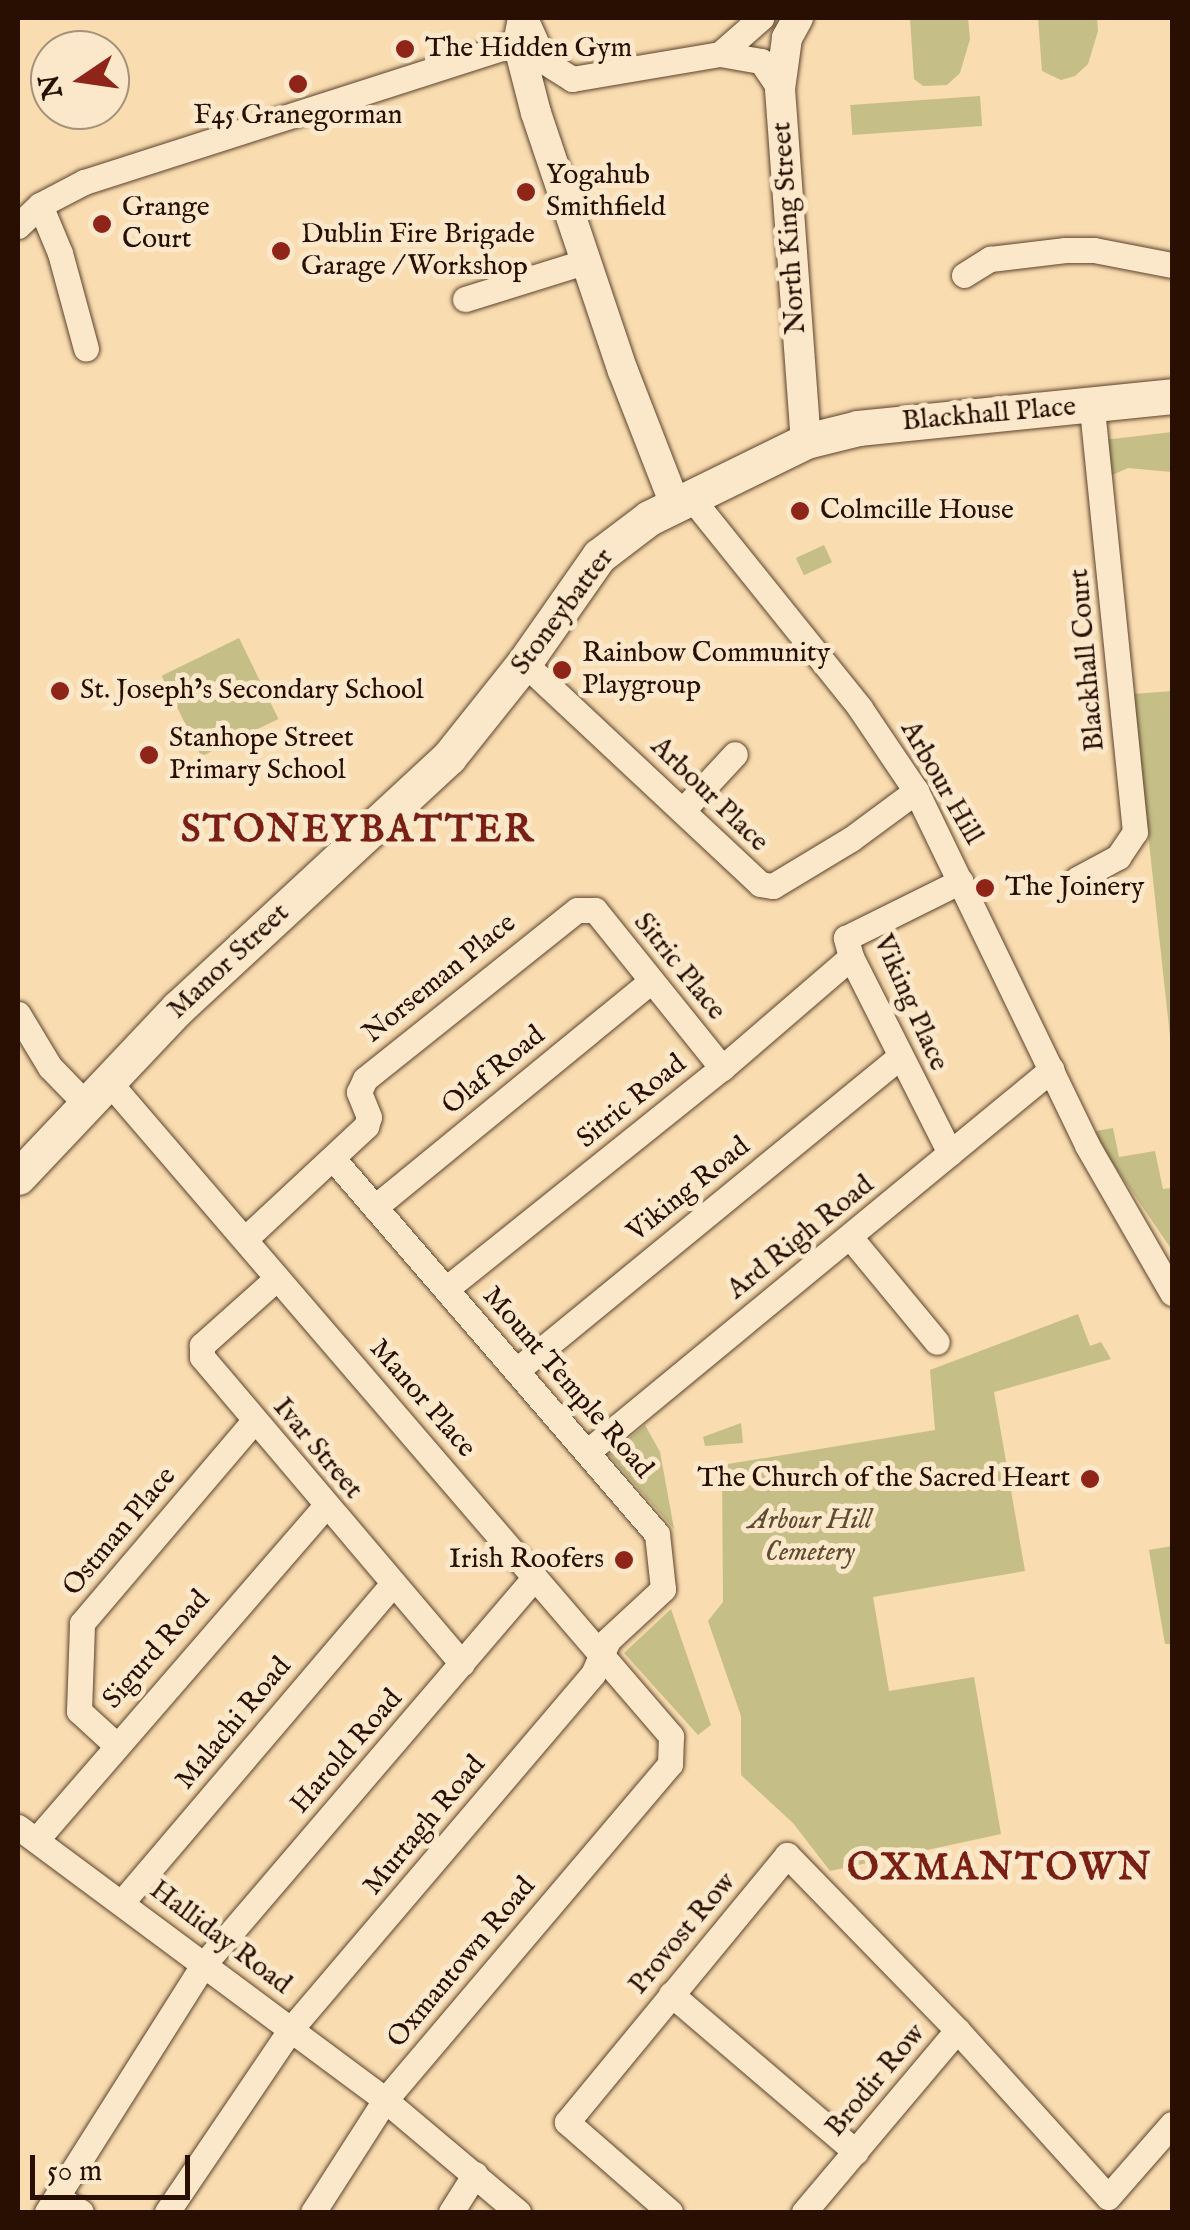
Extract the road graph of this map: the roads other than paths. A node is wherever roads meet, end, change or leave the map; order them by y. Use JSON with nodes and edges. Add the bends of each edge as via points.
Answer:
{"nodes":[{"id":1,"x":761,"y":18,"type":"edge"},
{"id":2,"x":798,"y":18,"type":"edge"},
{"id":3,"x":522,"y":26,"type":"edge"},
{"id":4,"x":720,"y":54,"type":"junction"},
{"id":5,"x":780,"y":89,"type":"junction"},
{"id":6,"x":26,"y":211,"type":"edge"},
{"id":7,"x":587,"y":262,"type":"junction"},
{"id":8,"x":1172,"y":265,"type":"edge"},
{"id":9,"x":964,"y":275,"type":"dead end"},
{"id":10,"x":466,"y":299,"type":"dead end"},
{"id":11,"x":86,"y":348,"type":"dead end"},
{"id":12,"x":1172,"y":396,"type":"edge"},
{"id":13,"x":1092,"y":405,"type":"junction"},
{"id":14,"x":806,"y":441,"type":"junction"},
{"id":15,"x":682,"y":499,"type":"junction"},
{"id":16,"x":524,"y":664,"type":"junction"},
{"id":17,"x":736,"y":754,"type":"dead end"},
{"id":18,"x":450,"y":757,"type":"joint"},
{"id":19,"x":916,"y":790,"type":"junction"},
{"id":20,"x":683,"y":810,"type":"junction"},
{"id":21,"x":1077,"y":879,"type":"dead end"},
{"id":22,"x":962,"y":881,"type":"junction"},
{"id":23,"x":585,"y":908,"type":"joint"},
{"id":24,"x":851,"y":957,"type":"junction"},
{"id":25,"x":651,"y":980,"type":"junction"},
{"id":26,"x":18,"y":1014,"type":"edge"},
{"id":27,"x":900,"y":1057,"type":"junction"},
{"id":28,"x":722,"y":1068,"type":"junction"},
{"id":29,"x":1052,"y":1069,"type":"junction"},
{"id":30,"x":96,"y":1092,"type":"junction"},
{"id":31,"x":950,"y":1153,"type":"junction"},
{"id":32,"x":333,"y":1159,"type":"junction"},
{"id":33,"x":18,"y":1177,"type":"edge"},
{"id":34,"x":376,"y":1207,"type":"junction"},
{"id":35,"x":850,"y":1236,"type":"junction"},
{"id":36,"x":245,"y":1238,"type":"junction"},
{"id":37,"x":277,"y":1278,"type":"junction"},
{"id":38,"x":446,"y":1289,"type":"junction"},
{"id":39,"x":1172,"y":1293,"type":"edge"},
{"id":40,"x":937,"y":1342,"type":"dead end"},
{"id":41,"x":517,"y":1370,"type":"junction"},
{"id":42,"x":254,"y":1421,"type":"junction"},
{"id":43,"x":587,"y":1452,"type":"junction"},
{"id":44,"x":326,"y":1505,"type":"junction"},
{"id":45,"x":534,"y":1577,"type":"junction"},
{"id":46,"x":392,"y":1585,"type":"junction"},
{"id":47,"x":602,"y":1659,"type":"junction"},
{"id":48,"x":462,"y":1664,"type":"junction"},
{"id":49,"x":115,"y":1744,"type":"junction"},
{"id":50,"x":670,"y":1764,"type":"joint"},
{"id":51,"x":27,"y":1833,"type":"edge"},
{"id":52,"x":122,"y":1902,"type":"junction"},
{"id":53,"x":204,"y":1964,"type":"junction"},
{"id":54,"x":671,"y":1994,"type":"junction"},
{"id":55,"x":290,"y":2030,"type":"junction"},
{"id":56,"x":957,"y":2030,"type":"junction"},
{"id":57,"x":386,"y":2100,"type":"junction"},
{"id":58,"x":1172,"y":2124,"type":"edge"},
{"id":59,"x":848,"y":2161,"type":"junction"},
{"id":60,"x":475,"y":2174,"type":"junction"},
{"id":61,"x":52,"y":2205,"type":"edge"},
{"id":62,"x":663,"y":2207,"type":"edge"},
{"id":63,"x":82,"y":2212,"type":"edge"},
{"id":64,"x":167,"y":2212,"type":"edge"},
{"id":65,"x":313,"y":2212,"type":"edge"},
{"id":66,"x":451,"y":2212,"type":"edge"},
{"id":67,"x":518,"y":2212,"type":"edge"},
{"id":68,"x":804,"y":2212,"type":"edge"}],
"edges":[{"from":1,"to":4,"type":"street"},
{"from":2,"to":5,"type":"street","name":"North King Street","via":[[787,38]]},
{"from":3,"to":4,"type":"street","via":[[545,62],[572,79]]},
{"from":3,"to":6,"type":"street","via":[[84,182]]},
{"from":3,"to":7,"type":"street","via":[[536,114]]},
{"from":4,"to":5,"type":"street","via":[[762,62]]},
{"from":5,"to":14,"type":"street","name":"North King Street"},
{"from":6,"to":11,"type":"street","via":[[60,254]]},
{"from":7,"to":10,"type":"street"},
{"from":7,"to":15,"type":"street"},
{"from":8,"to":9,"type":"street","via":[[1066,250],[990,258]]},
{"from":12,"to":13,"type":"main road","name":"Blackhall Place"},
{"from":13,"to":14,"type":"main road","name":"Blackhall Place","via":[[858,428]]},
{"from":13,"to":21,"type":"street","name":"Blackhall Court","via":[[1135,832],[1118,857]]},
{"from":14,"to":15,"type":"main road","name":"Stoneybatter"},
{"from":15,"to":16,"type":"main road","name":"Stoneybatter","via":[[599,556]]},
{"from":15,"to":19,"type":"street","name":"Arbour Hill","via":[[871,722]]},
{"from":16,"to":18,"type":"main road","name":"Stoneybatter"},
{"from":16,"to":20,"type":"street","name":"Arbour Place"},
{"from":17,"to":20,"type":"street"},
{"from":18,"to":30,"type":"main road","name":"Manor Street"},
{"from":19,"to":20,"type":"street","name":"Arbour Place","via":[[768,887]]},
{"from":19,"to":22,"type":"street","name":"Arbour Hill"},
{"from":22,"to":24,"type":"street","name":"Viking Place","via":[[855,931],[846,938]]},
{"from":22,"to":29,"type":"street","name":"Arbour Hill"},
{"from":23,"to":25,"type":"street","name":"Sitric Place","via":[[595,910]]},
{"from":23,"to":32,"type":"street","name":"Norseman Place","via":[[556,923],[365,1079],[359,1092],[366,1126]]},
{"from":24,"to":27,"type":"street","name":"Viking Place"},
{"from":24,"to":28,"type":"street","name":"Sitric Road"},
{"from":25,"to":28,"type":"street","name":"Sitric Place"},
{"from":25,"to":34,"type":"street","name":"Olaf Road"},
{"from":26,"to":30,"type":"street","name":"Manor Place","via":[[50,1068]]},
{"from":27,"to":31,"type":"street","name":"Viking Place"},
{"from":27,"to":41,"type":"street","name":"Viking Road"},
{"from":28,"to":38,"type":"street","name":"Sitric Road"},
{"from":29,"to":31,"type":"street","name":"Ard Righ Road"},
{"from":29,"to":39,"type":"street","name":"Arbour Hill","via":[[1093,1157]]},
{"from":30,"to":33,"type":"main road","name":"Manor Street"},
{"from":30,"to":36,"type":"street","name":"Manor Place"},
{"from":31,"to":35,"type":"street","name":"Ard Righ Road"},
{"from":32,"to":34,"type":"street","name":"Mount Temple Road"},
{"from":32,"to":36,"type":"street","name":"Norseman Place"},
{"from":34,"to":38,"type":"street","name":"Mount Temple Road"},
{"from":35,"to":40,"type":"street"},
{"from":35,"to":43,"type":"street","name":"Ard Righ Road"},
{"from":36,"to":37,"type":"street","name":"Manor Place"},
{"from":37,"to":42,"type":"street","name":"Ivar Street","via":[[200,1352]]},
{"from":37,"to":45,"type":"street","name":"Manor Place"},
{"from":38,"to":41,"type":"street","name":"Mount Temple Road"},
{"from":41,"to":43,"type":"street","name":"Mount Temple Road"},
{"from":42,"to":44,"type":"street","name":"Ivar Street"},
{"from":42,"to":49,"type":"street","name":"Ostman Place","via":[[82,1623],[79,1711]]},
{"from":43,"to":47,"type":"street","name":"Mount Temple Road","via":[[657,1534],[663,1562],[663,1589],[608,1640]]},
{"from":44,"to":46,"type":"street","name":"Ivar Street"},
{"from":44,"to":49,"type":"street","name":"Sigurd Road"},
{"from":45,"to":47,"type":"street","name":"Manor Place"},
{"from":45,"to":48,"type":"street","name":"Harold Road"},
{"from":46,"to":48,"type":"street","name":"Ivar Street"},
{"from":46,"to":52,"type":"street","name":"Malachi Road"},
{"from":47,"to":50,"type":"street","name":"Manor Place","via":[[671,1736]]},
{"from":47,"to":55,"type":"street","name":"Murtagh Road"},
{"from":48,"to":53,"type":"street","name":"Harold Road"},
{"from":49,"to":51,"type":"street","name":"Sigurd Road"},
{"from":50,"to":57,"type":"street","name":"Oxmantown Road"},
{"from":51,"to":52,"type":"street","name":"Halliday Road"},
{"from":52,"to":53,"type":"street","name":"Halliday Road"},
{"from":53,"to":55,"type":"street","name":"Halliday Road"},
{"from":53,"to":61,"type":"street","name":"Harold Road"},
{"from":54,"to":56,"type":"street","name":"Provost Row","via":[[787,1854]]},
{"from":54,"to":59,"type":"street","via":[[759,2070]]},
{"from":54,"to":62,"type":"street","name":"Provost Row","via":[[567,2122]]},
{"from":55,"to":57,"type":"street","name":"Halliday Road"},
{"from":55,"to":64,"type":"street","name":"Murtagh Road"},
{"from":56,"to":58,"type":"street","via":[[1108,2197]]},
{"from":56,"to":59,"type":"street","name":"Brodir Row"},
{"from":57,"to":60,"type":"street","name":"Halliday Road"},
{"from":57,"to":65,"type":"street","name":"Oxmantown Road"},
{"from":59,"to":68,"type":"street","name":"Brodir Row"},
{"from":60,"to":66,"type":"street"},
{"from":60,"to":67,"type":"street","name":"Halliday Road"},
{"from":61,"to":63,"type":"street"}]}
